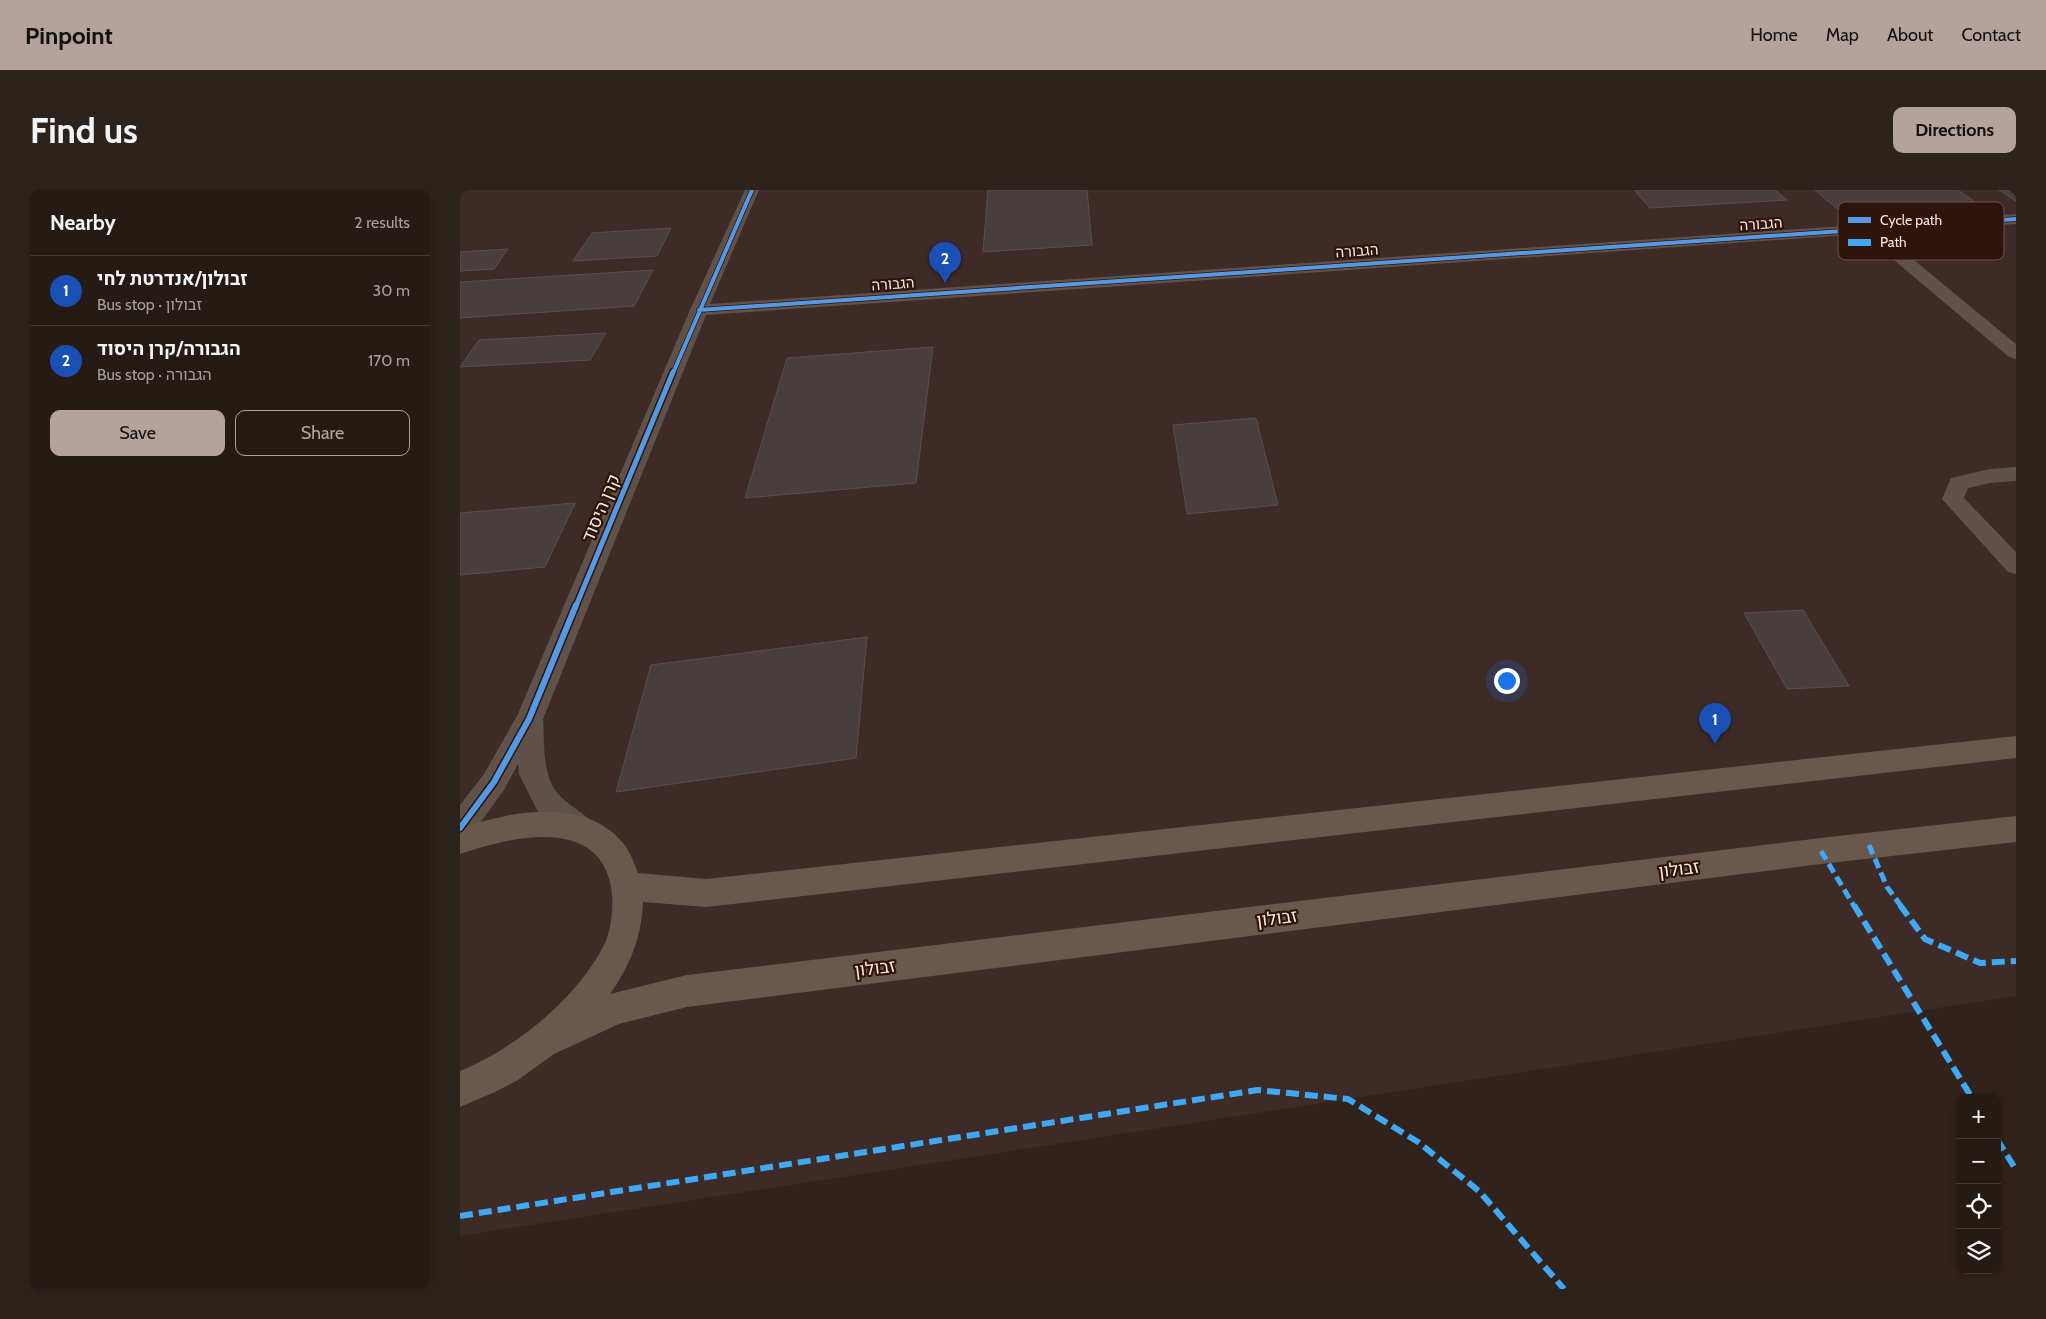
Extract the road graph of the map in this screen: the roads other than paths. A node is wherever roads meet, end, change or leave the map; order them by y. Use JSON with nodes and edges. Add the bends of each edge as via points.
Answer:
{"nodes":[{"id":1,"x":752,"y":190,"type":"edge"},
{"id":2,"x":1838,"y":232,"type":"edge"},
{"id":3,"x":1903,"y":260,"type":"edge"},
{"id":4,"x":700,"y":310,"type":"junction"},
{"id":5,"x":2016,"y":353,"type":"edge"},
{"id":6,"x":2016,"y":474,"type":"edge"},
{"id":7,"x":2016,"y":566,"type":"edge"},
{"id":8,"x":529,"y":719,"type":"junction"},
{"id":9,"x":2016,"y":748,"type":"edge"},
{"id":10,"x":460,"y":828,"type":"edge"},
{"id":11,"x":2016,"y":829,"type":"edge"},
{"id":12,"x":583,"y":831,"type":"junction"},
{"id":13,"x":460,"y":840,"type":"edge"},
{"id":14,"x":628,"y":886,"type":"junction"},
{"id":15,"x":546,"y":1040,"type":"junction"},
{"id":16,"x":460,"y":1089,"type":"edge"}],
"edges":[{"from":1,"to":4,"type":"street","name":"קרן היסוד"},
{"from":2,"to":4,"type":"street","name":"הגבורה"},
{"from":3,"to":5,"type":"street"},
{"from":4,"to":8,"type":"street","name":"קרן היסוד"},
{"from":6,"to":7,"type":"street","via":[[1959,483],[1953,499]]},
{"from":8,"to":10,"type":"street","name":"קרן היסוד","via":[[494,782]]},
{"from":8,"to":12,"type":"street","name":"קרן היסוד","via":[[533,774],[549,805]]},
{"from":9,"to":14,"type":"main road","via":[[706,893]]},
{"from":11,"to":15,"type":"main road","name":"זבולון","via":[[688,991],[616,1008]]},
{"from":12,"to":13,"type":"main road","via":[[542,824],[493,829]]},
{"from":12,"to":14,"type":"main road","via":[[613,852]]},
{"from":14,"to":15,"type":"main road","via":[[627,917],[617,951],[596,987]]},
{"from":15,"to":16,"type":"main road","via":[[481,1082]]}]}
